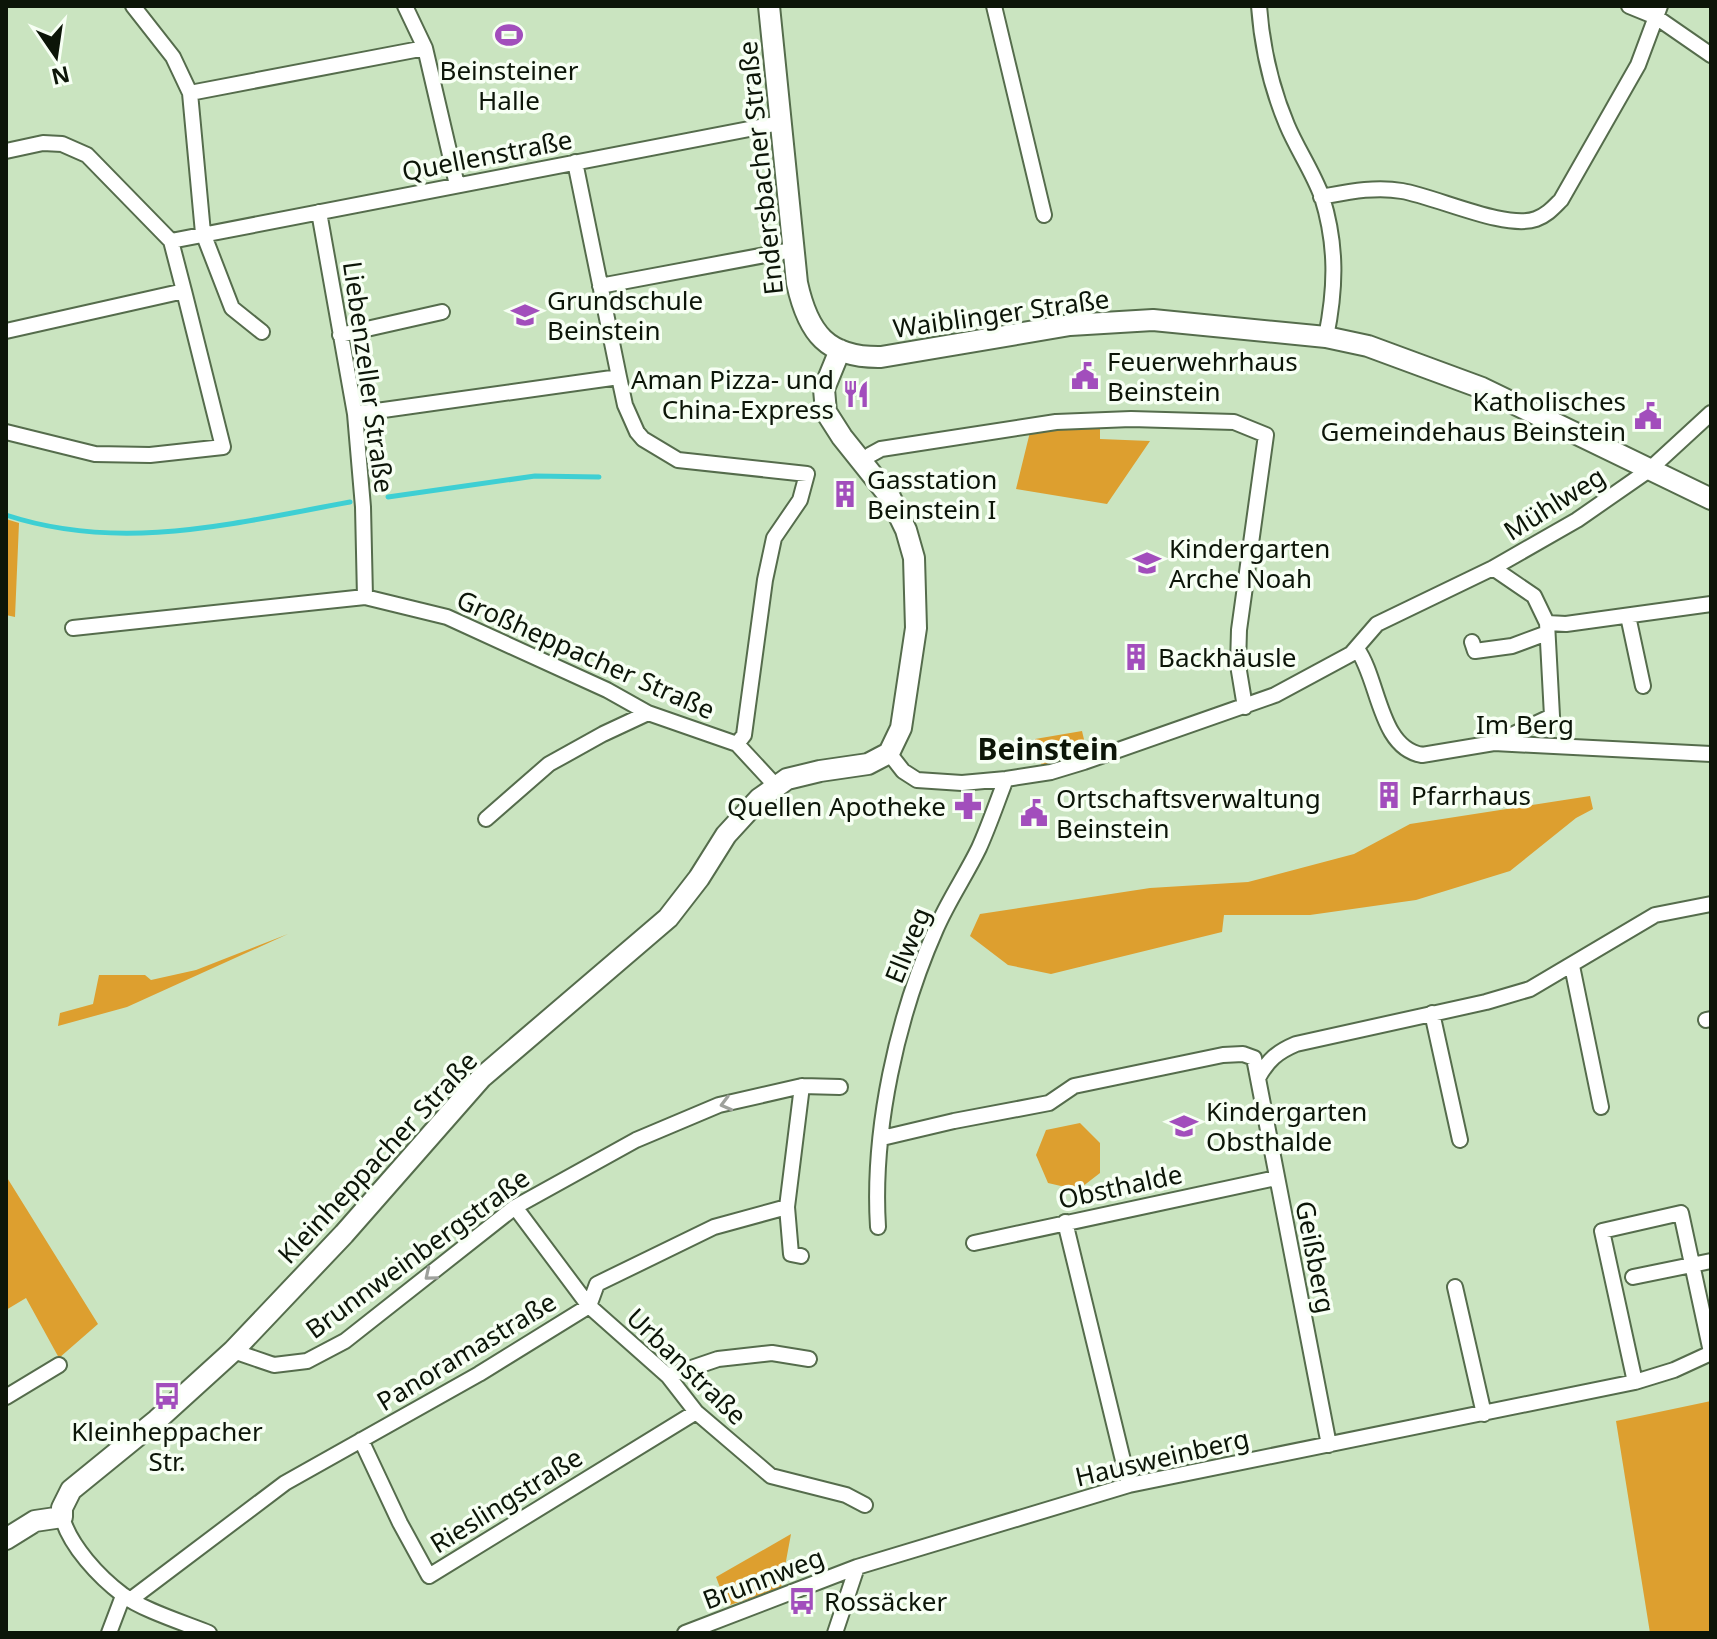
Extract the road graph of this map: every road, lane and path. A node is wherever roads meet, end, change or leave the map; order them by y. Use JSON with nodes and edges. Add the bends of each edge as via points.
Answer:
{"nodes":[{"id":1,"x":133,"y":6,"type":"edge"},
{"id":2,"x":405,"y":6,"type":"edge"},
{"id":3,"x":769,"y":6,"type":"edge"},
{"id":4,"x":994,"y":6,"type":"edge"},
{"id":5,"x":1259,"y":6,"type":"edge"},
{"id":6,"x":1629,"y":6,"type":"edge"},
{"id":7,"x":1658,"y":11,"type":"edge"},
{"id":8,"x":425,"y":48,"type":"junction"},
{"id":9,"x":1711,"y":55,"type":"edge"},
{"id":10,"x":190,"y":93,"type":"junction"},
{"id":11,"x":780,"y":123,"type":"junction"},
{"id":12,"x":6,"y":151,"type":"edge"},
{"id":13,"x":575,"y":162,"type":"junction"},
{"id":14,"x":457,"y":185,"type":"junction"},
{"id":15,"x":1321,"y":197,"type":"junction"},
{"id":16,"x":319,"y":212,"type":"junction"},
{"id":17,"x":1044,"y":215,"type":"dead end"},
{"id":18,"x":203,"y":233,"type":"junction"},
{"id":19,"x":171,"y":241,"type":"junction"},
{"id":20,"x":792,"y":250,"type":"junction"},
{"id":21,"x":600,"y":286,"type":"junction"},
{"id":22,"x":184,"y":291,"type":"junction"},
{"id":23,"x":442,"y":312,"type":"dead end"},
{"id":24,"x":6,"y":331,"type":"edge"},
{"id":25,"x":262,"y":332,"type":"dead end"},
{"id":26,"x":340,"y":335,"type":"junction"},
{"id":27,"x":1326,"y":337,"type":"junction"},
{"id":28,"x":840,"y":350,"type":"junction"},
{"id":29,"x":619,"y":377,"type":"junction"},
{"id":30,"x":1711,"y":413,"type":"edge"},
{"id":31,"x":355,"y":414,"type":"junction"},
{"id":32,"x":6,"y":432,"type":"edge"},
{"id":33,"x":863,"y":463,"type":"junction"},
{"id":34,"x":1649,"y":470,"type":"junction"},
{"id":35,"x":1711,"y":499,"type":"edge"},
{"id":36,"x":1493,"y":568,"type":"junction"},
{"id":37,"x":365,"y":597,"type":"junction"},
{"id":38,"x":1711,"y":604,"type":"edge"},
{"id":39,"x":1628,"y":616,"type":"junction"},
{"id":40,"x":73,"y":628,"type":"dead end"},
{"id":41,"x":1547,"y":628,"type":"junction"},
{"id":42,"x":1472,"y":642,"type":"dead end"},
{"id":43,"x":1357,"y":649,"type":"junction"},
{"id":44,"x":1643,"y":686,"type":"dead end"},
{"id":45,"x":1245,"y":707,"type":"junction"},
{"id":46,"x":648,"y":713,"type":"junction"},
{"id":47,"x":1494,"y":743,"type":"junction"},
{"id":48,"x":737,"y":744,"type":"junction"},
{"id":49,"x":889,"y":753,"type":"junction"},
{"id":50,"x":1711,"y":754,"type":"edge"},
{"id":51,"x":1006,"y":779,"type":"junction"},
{"id":52,"x":775,"y":785,"type":"junction"},
{"id":53,"x":486,"y":819,"type":"dead end"},
{"id":54,"x":1711,"y":904,"type":"edge"},
{"id":55,"x":1572,"y":966,"type":"junction"},
{"id":56,"x":1432,"y":1013,"type":"junction"},
{"id":57,"x":1258,"y":1078,"type":"junction"},
{"id":58,"x":802,"y":1086,"type":"junction"},
{"id":59,"x":840,"y":1087,"type":"dead end"},
{"id":60,"x":1601,"y":1107,"type":"dead end"},
{"id":61,"x":882,"y":1138,"type":"junction"},
{"id":62,"x":1460,"y":1140,"type":"dead end"},
{"id":63,"x":1276,"y":1178,"type":"junction"},
{"id":64,"x":515,"y":1207,"type":"junction"},
{"id":65,"x":787,"y":1207,"type":"junction"},
{"id":66,"x":1065,"y":1222,"type":"junction"},
{"id":67,"x":878,"y":1227,"type":"dead end"},
{"id":68,"x":974,"y":1243,"type":"dead end"},
{"id":69,"x":801,"y":1256,"type":"dead end"},
{"id":70,"x":1711,"y":1261,"type":"edge"},
{"id":71,"x":1692,"y":1265,"type":"junction"},
{"id":72,"x":1633,"y":1277,"type":"dead end"},
{"id":73,"x":1455,"y":1287,"type":"dead end"},
{"id":74,"x":589,"y":1306,"type":"junction"},
{"id":75,"x":233,"y":1351,"type":"junction"},
{"id":76,"x":1711,"y":1352,"type":"edge"},
{"id":77,"x":809,"y":1359,"type":"dead end"},
{"id":78,"x":59,"y":1365,"type":"dead end"},
{"id":79,"x":668,"y":1376,"type":"junction"},
{"id":80,"x":1635,"y":1382,"type":"junction"},
{"id":81,"x":6,"y":1397,"type":"edge"},
{"id":82,"x":696,"y":1412,"type":"junction"},
{"id":83,"x":1484,"y":1414,"type":"junction"},
{"id":84,"x":361,"y":1440,"type":"junction"},
{"id":85,"x":1329,"y":1445,"type":"junction"},
{"id":86,"x":1129,"y":1485,"type":"junction"},
{"id":87,"x":865,"y":1505,"type":"dead end"},
{"id":88,"x":62,"y":1517,"type":"junction"},
{"id":89,"x":6,"y":1539,"type":"edge"},
{"id":90,"x":857,"y":1567,"type":"junction"},
{"id":91,"x":127,"y":1598,"type":"junction"},
{"id":92,"x":109,"y":1633,"type":"edge"},
{"id":93,"x":209,"y":1633,"type":"edge"},
{"id":94,"x":685,"y":1633,"type":"edge"},
{"id":95,"x":835,"y":1633,"type":"edge"}],
"edges":[{"from":1,"to":10,"type":"street","via":[[173,57]]},
{"from":2,"to":8,"type":"street"},
{"from":3,"to":11,"type":"street","name":"Endersbacher Straße"},
{"from":4,"to":17,"type":"street"},
{"from":5,"to":15,"type":"street","via":[[1262,44],[1286,124]]},
{"from":6,"to":7,"type":"street"},
{"from":7,"to":9,"type":"street"},
{"from":7,"to":15,"type":"street","via":[[1638,65],[1561,200],[1549,212],[1513,222],[1379,188]]},
{"from":8,"to":10,"type":"street"},
{"from":8,"to":14,"type":"street"},
{"from":10,"to":18,"type":"street"},
{"from":11,"to":13,"type":"street","name":"Quellenstraße"},
{"from":11,"to":20,"type":"street","name":"Endersbacher Straße"},
{"from":12,"to":19,"type":"street","via":[[43,143],[62,144],[87,155]]},
{"from":13,"to":14,"type":"street","name":"Quellenstraße"},
{"from":13,"to":21,"type":"street"},
{"from":14,"to":16,"type":"street","name":"Quellenstraße"},
{"from":15,"to":27,"type":"street","via":[[1333,249],[1335,291]]},
{"from":16,"to":18,"type":"street","name":"Quellenstraße"},
{"from":16,"to":26,"type":"street","name":"Liebenzeller Straße"},
{"from":18,"to":19,"type":"street","name":"Quellenstraße"},
{"from":18,"to":25,"type":"street","via":[[232,308]]},
{"from":19,"to":22,"type":"street"},
{"from":20,"to":21,"type":"street"},
{"from":20,"to":28,"type":"street","name":"Endersbacher Straße","via":[[809,323],[822,340]]},
{"from":21,"to":29,"type":"street"},
{"from":22,"to":24,"type":"street"},
{"from":22,"to":32,"type":"street","via":[[223,447],[150,455],[95,454]]},
{"from":23,"to":26,"type":"street"},
{"from":26,"to":31,"type":"street","name":"Liebenzeller Straße"},
{"from":27,"to":28,"type":"street","name":"Waiblinger Straße","via":[[1153,320],[1070,325],[902,355],[867,357]]},
{"from":27,"to":34,"type":"street","name":"Waiblinger Straße","via":[[1368,346],[1482,388]]},
{"from":28,"to":33,"type":"street","via":[[824,389],[824,403]]},
{"from":29,"to":31,"type":"street"},
{"from":29,"to":48,"type":"street","via":[[637,432],[678,460],[807,474],[800,500],[774,538],[744,735]]},
{"from":30,"to":34,"type":"street","name":"Mühlweg"},
{"from":31,"to":37,"type":"street","name":"Liebenzeller Straße"},
{"from":33,"to":45,"type":"street","via":[[881,449],[1056,422],[1234,422],[1266,435],[1239,630]]},
{"from":33,"to":49,"type":"street","via":[[900,515],[916,573],[908,684],[901,728]]},
{"from":34,"to":35,"type":"street","name":"Waiblinger Straße"},
{"from":34,"to":36,"type":"street","name":"Mühlweg","via":[[1577,520]]},
{"from":36,"to":41,"type":"street","via":[[1534,596]]},
{"from":36,"to":43,"type":"street","via":[[1377,624]]},
{"from":37,"to":40,"type":"street","name":"Großheppacher Straße"},
{"from":37,"to":46,"type":"street","name":"Großheppacher Straße","via":[[447,617]]},
{"from":38,"to":39,"type":"street"},
{"from":39,"to":41,"type":"street"},
{"from":39,"to":44,"type":"street"},
{"from":41,"to":42,"type":"street","via":[[1512,646],[1475,651]]},
{"from":41,"to":47,"type":"street","via":[[1552,716]]},
{"from":43,"to":45,"type":"street"},
{"from":43,"to":47,"type":"street","name":"Im Berg","via":[[1400,746],[1422,755]]},
{"from":45,"to":51,"type":"street","via":[[1051,772]]},
{"from":46,"to":48,"type":"street","name":"Großheppacher Straße"},
{"from":46,"to":53,"type":"street","via":[[549,764]]},
{"from":47,"to":50,"type":"street","name":"Im Berg"},
{"from":48,"to":52,"type":"street","name":"Großheppacher Straße"},
{"from":49,"to":51,"type":"street","via":[[917,780]]},
{"from":49,"to":52,"type":"street","via":[[868,764]]},
{"from":51,"to":61,"type":"street","name":"Ellweg","via":[[980,846],[936,928],[914,989],[890,1076]]},
{"from":52,"to":75,"type":"street","name":"Kleinheppacher Straße","via":[[726,835],[668,918],[481,1078]]},
{"from":54,"to":55,"type":"street","via":[[1655,915]]},
{"from":55,"to":56,"type":"street","via":[[1530,989]]},
{"from":55,"to":60,"type":"street"},
{"from":56,"to":57,"type":"street","via":[[1296,1044],[1278,1051]]},
{"from":56,"to":62,"type":"street"},
{"from":57,"to":61,"type":"street","via":[[1254,1058],[1223,1055],[1074,1086],[1049,1103]]},
{"from":57,"to":63,"type":"street","name":"Geißberg"},
{"from":58,"to":59,"type":"street","name":"Brunnweinbergstraße"},
{"from":58,"to":64,"type":"street","name":"Brunnweinbergstraße","one_way":true,"via":[[719,1105],[636,1140]]},
{"from":58,"to":65,"type":"street"},
{"from":61,"to":67,"type":"street","name":"Ellweg","via":[[875,1189]]},
{"from":63,"to":66,"type":"street","name":"Obsthalde"},
{"from":63,"to":85,"type":"street","name":"Geißberg"},
{"from":64,"to":74,"type":"street","name":"Urbanstraße"},
{"from":64,"to":75,"type":"street","name":"Brunnweinbergstraße","one_way":true,"via":[[345,1341],[307,1361],[274,1365]]},
{"from":65,"to":69,"type":"street","via":[[791,1254]]},
{"from":65,"to":74,"type":"street","name":"Panoramastraße","via":[[714,1227],[637,1263],[597,1284]]},
{"from":66,"to":68,"type":"street","name":"Obsthalde"},
{"from":66,"to":86,"type":"street"},
{"from":70,"to":71,"type":"street"},
{"from":71,"to":72,"type":"street"},
{"from":71,"to":76,"type":"street","name":"Hausweinberg"},
{"from":71,"to":80,"type":"street","name":"Hausweinberg","via":[[1681,1213],[1602,1231]]},
{"from":73,"to":83,"type":"street"},
{"from":74,"to":79,"type":"street","name":"Urbanstraße"},
{"from":74,"to":84,"type":"street","name":"Panoramastraße"},
{"from":75,"to":88,"type":"street","name":"Kleinheppacher Straße","via":[[71,1490]]},
{"from":76,"to":80,"type":"street","name":"Hausweinberg"},
{"from":77,"to":79,"type":"street","via":[[772,1353],[718,1359]]},
{"from":78,"to":81,"type":"street"},
{"from":79,"to":82,"type":"street","name":"Urbanstraße"},
{"from":80,"to":83,"type":"street","name":"Hausweinberg"},
{"from":82,"to":84,"type":"street","name":"Rieslingstraße","via":[[429,1576]]},
{"from":82,"to":87,"type":"street","name":"Urbanstraße","via":[[771,1476]]},
{"from":83,"to":85,"type":"street","name":"Hausweinberg"},
{"from":84,"to":91,"type":"street","name":"Panoramastraße","via":[[285,1483]]},
{"from":85,"to":86,"type":"street","name":"Hausweinberg"},
{"from":86,"to":90,"type":"street","name":"Hausweinberg"},
{"from":88,"to":89,"type":"street","via":[[35,1521]]},
{"from":88,"to":91,"type":"street","via":[[77,1550]]},
{"from":90,"to":94,"type":"street","name":"Brunnweg"},
{"from":90,"to":95,"type":"street"},
{"from":91,"to":92,"type":"street"},
{"from":91,"to":93,"type":"street"}]}
